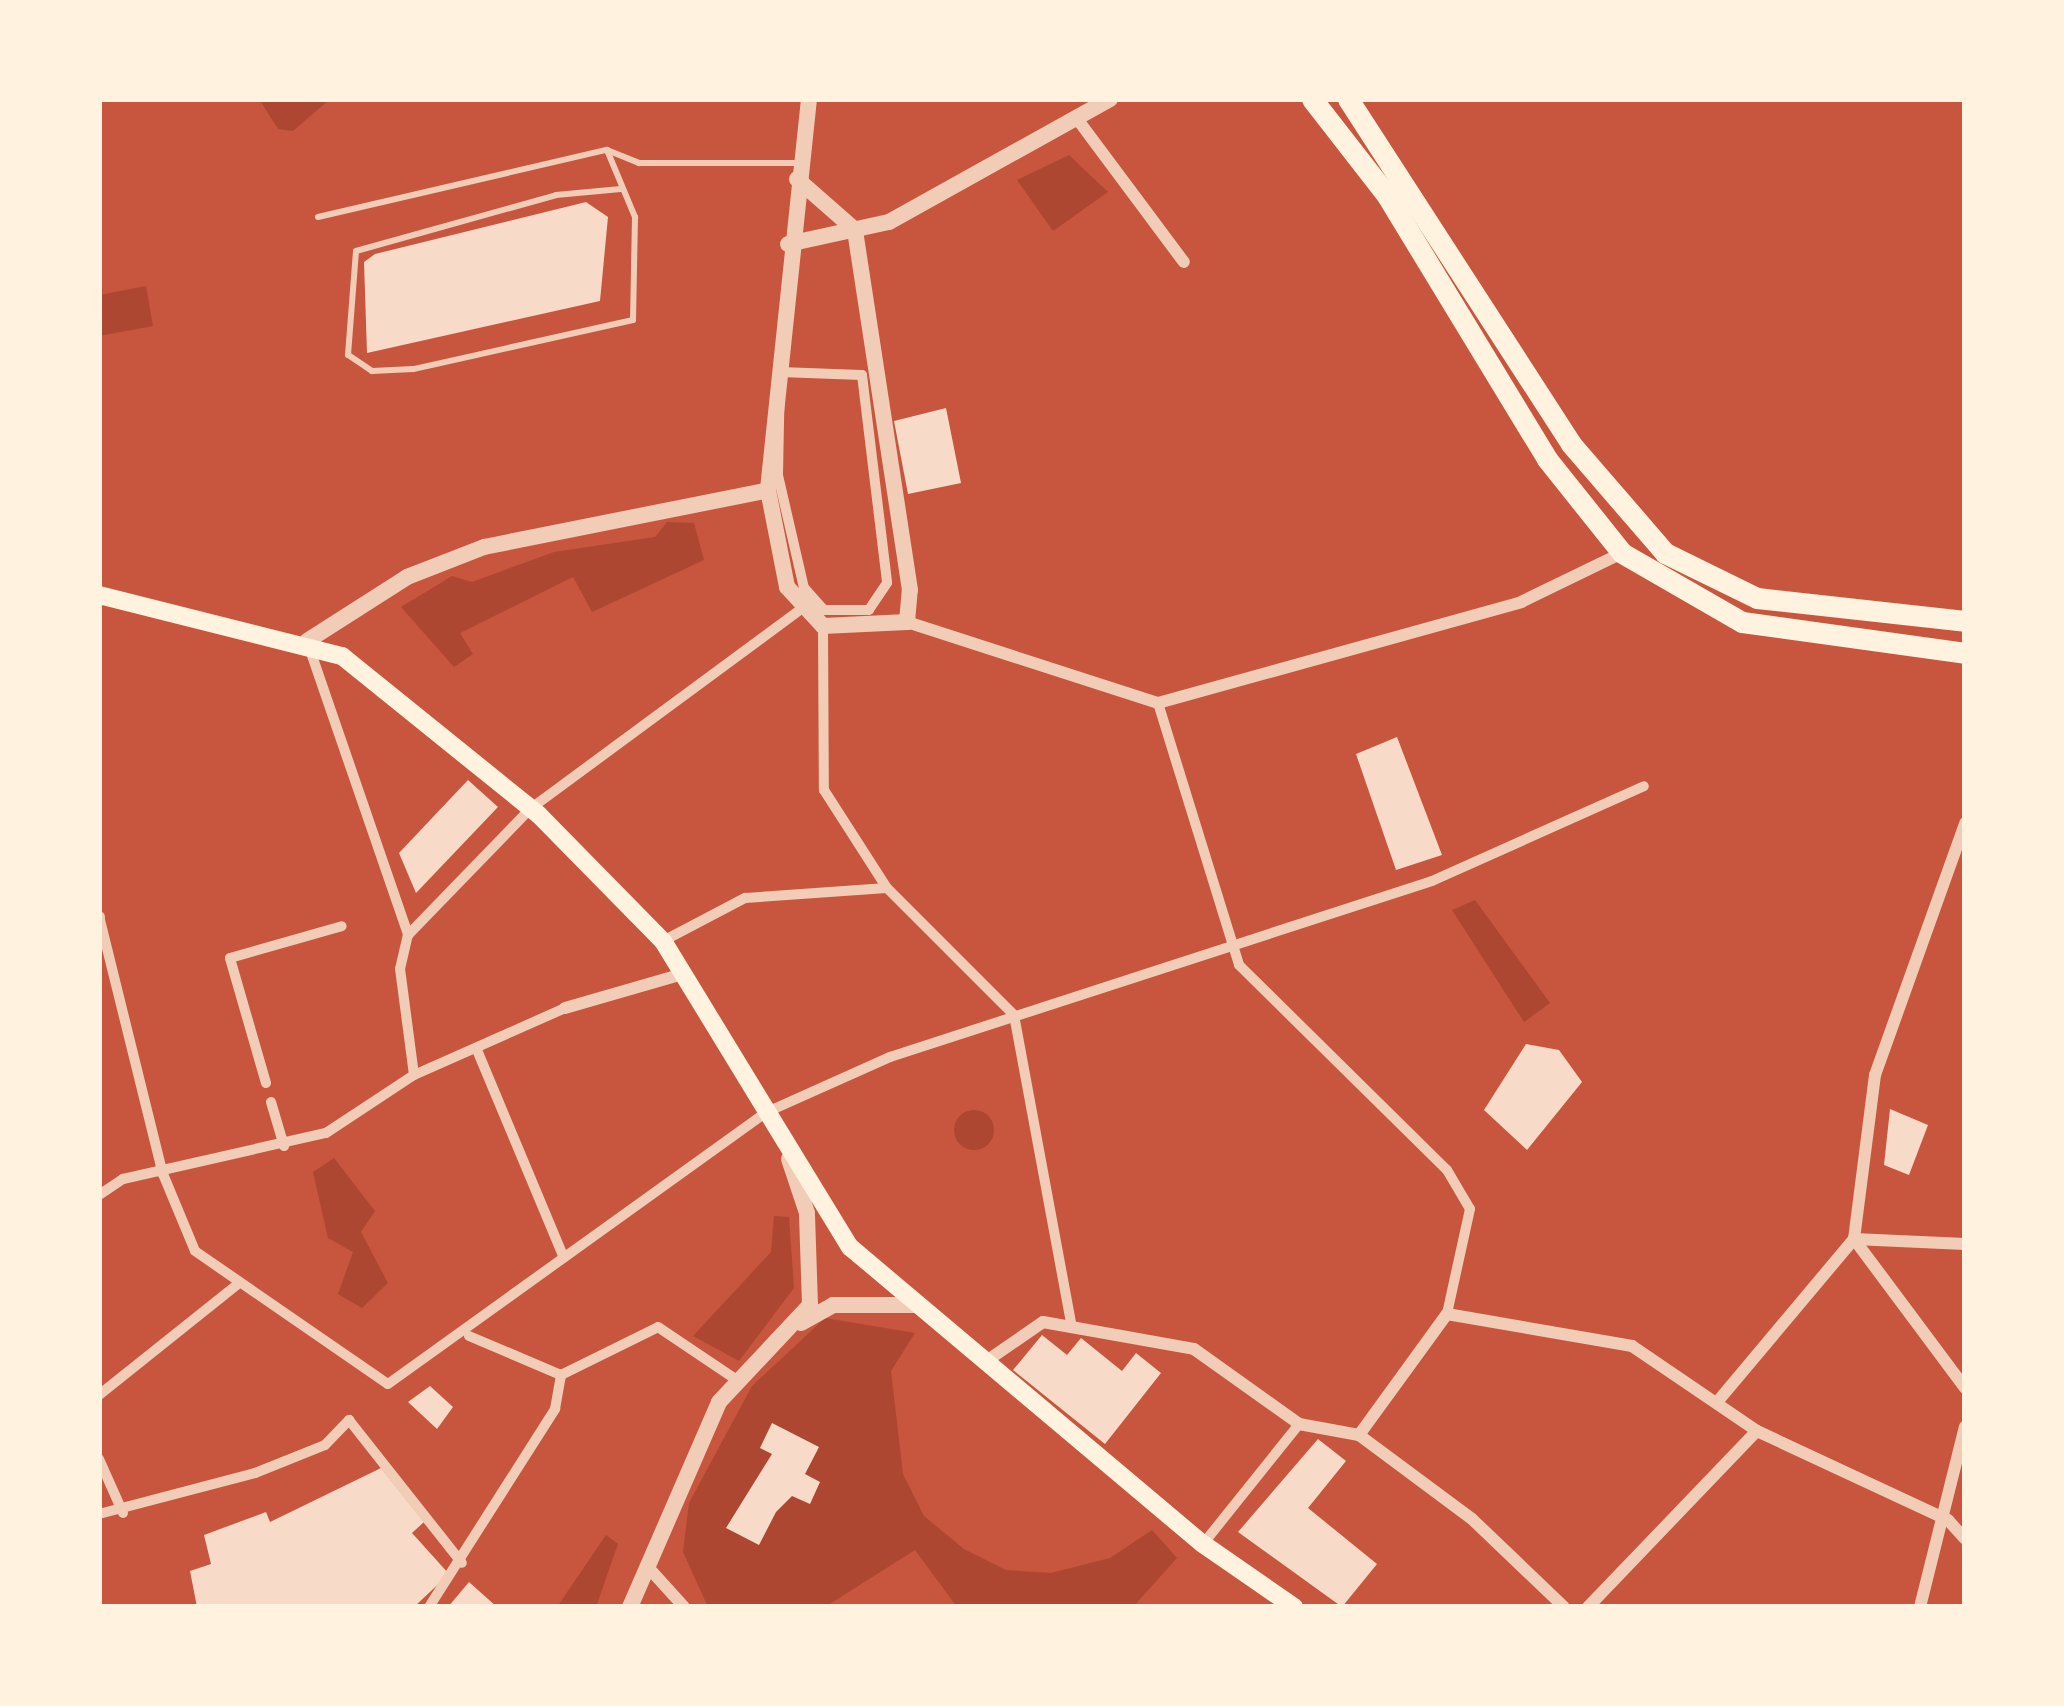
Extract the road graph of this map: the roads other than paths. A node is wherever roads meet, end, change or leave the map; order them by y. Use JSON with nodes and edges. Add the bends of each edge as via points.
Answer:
{"nodes":[{"id":1,"x":809,"y":99,"type":"edge"},
{"id":2,"x":1110,"y":99,"type":"edge"},
{"id":3,"x":1312,"y":99,"type":"edge"},
{"id":4,"x":1348,"y":99,"type":"edge"},
{"id":5,"x":1078,"y":120,"type":"junction"},
{"id":6,"x":607,"y":151,"type":"junction"},
{"id":7,"x":798,"y":171,"type":"junction"},
{"id":8,"x":621,"y":189,"type":"junction"},
{"id":9,"x":319,"y":218,"type":"dead end"},
{"id":10,"x":855,"y":230,"type":"junction"},
{"id":11,"x":788,"y":244,"type":"junction"},
{"id":12,"x":1184,"y":262,"type":"dead end"},
{"id":13,"x":767,"y":490,"type":"junction"},
{"id":14,"x":1622,"y":553,"type":"junction"},
{"id":15,"x":887,"y":583,"type":"joint"},
{"id":16,"x":99,"y":595,"type":"edge"},
{"id":17,"x":799,"y":611,"type":"junction"},
{"id":18,"x":1961,"y":621,"type":"edge"},
{"id":19,"x":907,"y":622,"type":"junction"},
{"id":20,"x":824,"y":626,"type":"junction"},
{"id":21,"x":307,"y":641,"type":"junction"},
{"id":22,"x":1964,"y":655,"type":"edge"},
{"id":23,"x":1158,"y":703,"type":"junction"},
{"id":24,"x":1644,"y":786,"type":"dead end"},
{"id":25,"x":530,"y":809,"type":"junction"},
{"id":26,"x":1965,"y":823,"type":"edge"},
{"id":27,"x":887,"y":888,"type":"junction"},
{"id":28,"x":99,"y":919,"type":"edge"},
{"id":29,"x":342,"y":926,"type":"dead end"},
{"id":30,"x":408,"y":935,"type":"junction"},
{"id":31,"x":663,"y":941,"type":"junction"},
{"id":32,"x":1237,"y":945,"type":"junction"},
{"id":33,"x":679,"y":975,"type":"junction"},
{"id":34,"x":565,"y":1008,"type":"joint"},
{"id":35,"x":1014,"y":1015,"type":"junction"},
{"id":36,"x":477,"y":1050,"type":"junction"},
{"id":37,"x":414,"y":1075,"type":"junction"},
{"id":38,"x":266,"y":1083,"type":"dead end"},
{"id":39,"x":271,"y":1102,"type":"dead end"},
{"id":40,"x":767,"y":1112,"type":"junction"},
{"id":41,"x":284,"y":1146,"type":"junction"},
{"id":42,"x":789,"y":1159,"type":"junction"},
{"id":43,"x":163,"y":1174,"type":"junction"},
{"id":44,"x":99,"y":1195,"type":"edge"},
{"id":45,"x":1854,"y":1238,"type":"junction"},
{"id":46,"x":1965,"y":1244,"type":"edge"},
{"id":47,"x":564,"y":1258,"type":"junction"},
{"id":48,"x":237,"y":1285,"type":"junction"},
{"id":49,"x":914,"y":1306,"type":"junction"},
{"id":50,"x":1447,"y":1314,"type":"junction"},
{"id":51,"x":1071,"y":1322,"type":"junction"},
{"id":52,"x":790,"y":1332,"type":"junction"},
{"id":53,"x":470,"y":1336,"type":"junction"},
{"id":54,"x":985,"y":1362,"type":"junction"},
{"id":55,"x":561,"y":1375,"type":"junction"},
{"id":56,"x":737,"y":1380,"type":"junction"},
{"id":57,"x":1965,"y":1388,"type":"edge"},
{"id":58,"x":99,"y":1395,"type":"edge"},
{"id":59,"x":1718,"y":1401,"type":"junction"},
{"id":60,"x":1299,"y":1424,"type":"junction"},
{"id":61,"x":1965,"y":1427,"type":"edge"},
{"id":62,"x":1757,"y":1431,"type":"junction"},
{"id":63,"x":1359,"y":1435,"type":"junction"},
{"id":64,"x":99,"y":1459,"type":"edge"},
{"id":65,"x":123,"y":1513,"type":"junction"},
{"id":66,"x":99,"y":1514,"type":"edge"},
{"id":67,"x":1948,"y":1520,"type":"junction"},
{"id":68,"x":1965,"y":1539,"type":"edge"},
{"id":69,"x":1203,"y":1544,"type":"junction"},
{"id":70,"x":462,"y":1563,"type":"junction"},
{"id":71,"x":647,"y":1566,"type":"junction"},
{"id":72,"x":429,"y":1607,"type":"edge"},
{"id":73,"x":630,"y":1607,"type":"edge"},
{"id":74,"x":684,"y":1607,"type":"edge"},
{"id":75,"x":1294,"y":1607,"type":"edge"},
{"id":76,"x":1564,"y":1607,"type":"edge"},
{"id":77,"x":1588,"y":1607,"type":"edge"},
{"id":78,"x":1920,"y":1607,"type":"edge"}],
"edges":[{"from":1,"to":7,"type":"street"},
{"from":2,"to":5,"type":"street"},
{"from":3,"to":14,"type":"main road","via":[[1370,170],[1547,459]]},
{"from":4,"to":18,"type":"main road","via":[[1570,444],[1665,553],[1757,598]]},
{"from":5,"to":10,"type":"street"},
{"from":5,"to":12,"type":"street"},
{"from":6,"to":7,"type":"lane","via":[[622,150],[639,163]]},
{"from":6,"to":8,"type":"lane"},
{"from":6,"to":9,"type":"lane"},
{"from":7,"to":10,"type":"street"},
{"from":7,"to":11,"type":"street"},
{"from":8,"to":8,"type":"lane","via":[[556,195],[356,251],[348,355],[363,367],[413,369],[633,320],[635,217]]},
{"from":10,"to":11,"type":"street"},
{"from":10,"to":19,"type":"street"},
{"from":11,"to":13,"type":"street"},
{"from":13,"to":17,"type":"street"},
{"from":13,"to":21,"type":"street","via":[[484,547],[392,585]]},
{"from":14,"to":22,"type":"main road","via":[[1742,622]]},
{"from":14,"to":23,"type":"street","via":[[1521,602]]},
{"from":15,"to":15,"type":"street","via":[[862,375],[780,372],[778,475],[804,588],[824,610],[869,610]]},
{"from":16,"to":21,"type":"main road"},
{"from":17,"to":20,"type":"street"},
{"from":17,"to":25,"type":"street"},
{"from":18,"to":22,"type":"main road"},
{"from":19,"to":20,"type":"street"},
{"from":19,"to":23,"type":"street"},
{"from":20,"to":27,"type":"street","via":[[819,769]]},
{"from":21,"to":25,"type":"main road","via":[[342,656]]},
{"from":21,"to":30,"type":"street"},
{"from":23,"to":32,"type":"street"},
{"from":24,"to":32,"type":"street","via":[[1432,881]]},
{"from":25,"to":30,"type":"street"},
{"from":25,"to":31,"type":"main road"},
{"from":26,"to":45,"type":"street","via":[[1875,1075]]},
{"from":27,"to":31,"type":"street","via":[[745,898]]},
{"from":27,"to":35,"type":"street"},
{"from":28,"to":43,"type":"street"},
{"from":29,"to":38,"type":"street","via":[[230,958]]},
{"from":30,"to":37,"type":"street","via":[[400,969]]},
{"from":31,"to":33,"type":"main road"},
{"from":32,"to":35,"type":"street"},
{"from":32,"to":50,"type":"street","via":[[1271,1002],[1470,1209]]},
{"from":33,"to":34,"type":"street"},
{"from":33,"to":40,"type":"main road"},
{"from":34,"to":36,"type":"street"},
{"from":35,"to":40,"type":"street"},
{"from":35,"to":51,"type":"street"},
{"from":36,"to":37,"type":"street"},
{"from":36,"to":47,"type":"street"},
{"from":37,"to":41,"type":"street","via":[[326,1133]]},
{"from":39,"to":41,"type":"street"},
{"from":40,"to":42,"type":"main road"},
{"from":40,"to":47,"type":"street"},
{"from":41,"to":43,"type":"street"},
{"from":42,"to":49,"type":"main road","via":[[850,1246]]},
{"from":42,"to":52,"type":"street","via":[[816,1283]]},
{"from":43,"to":44,"type":"street"},
{"from":43,"to":48,"type":"street","via":[[194,1251]]},
{"from":45,"to":46,"type":"street"},
{"from":45,"to":57,"type":"street"},
{"from":45,"to":59,"type":"street"},
{"from":47,"to":53,"type":"street"},
{"from":48,"to":53,"type":"street","via":[[388,1384]]},
{"from":48,"to":58,"type":"street"},
{"from":49,"to":52,"type":"street","via":[[833,1305]]},
{"from":49,"to":54,"type":"main road"},
{"from":50,"to":59,"type":"street","via":[[1632,1346]]},
{"from":50,"to":63,"type":"street"},
{"from":51,"to":54,"type":"street","via":[[1043,1322]]},
{"from":51,"to":60,"type":"street","via":[[1194,1349]]},
{"from":52,"to":56,"type":"street"},
{"from":53,"to":55,"type":"street"},
{"from":54,"to":69,"type":"main road"},
{"from":55,"to":56,"type":"street","via":[[658,1327]]},
{"from":55,"to":70,"type":"street","via":[[555,1409]]},
{"from":56,"to":71,"type":"street","via":[[682,1466]]},
{"from":59,"to":62,"type":"street"},
{"from":60,"to":63,"type":"street"},
{"from":60,"to":69,"type":"street"},
{"from":61,"to":67,"type":"street"},
{"from":62,"to":67,"type":"street"},
{"from":62,"to":77,"type":"street"},
{"from":63,"to":76,"type":"street","via":[[1472,1519]]},
{"from":64,"to":65,"type":"street"},
{"from":65,"to":66,"type":"street"},
{"from":65,"to":70,"type":"street","via":[[326,1445],[349,1420]]},
{"from":67,"to":68,"type":"street"},
{"from":67,"to":78,"type":"street"},
{"from":69,"to":75,"type":"main road"},
{"from":70,"to":72,"type":"street"},
{"from":71,"to":73,"type":"street"},
{"from":71,"to":74,"type":"street"}]}
